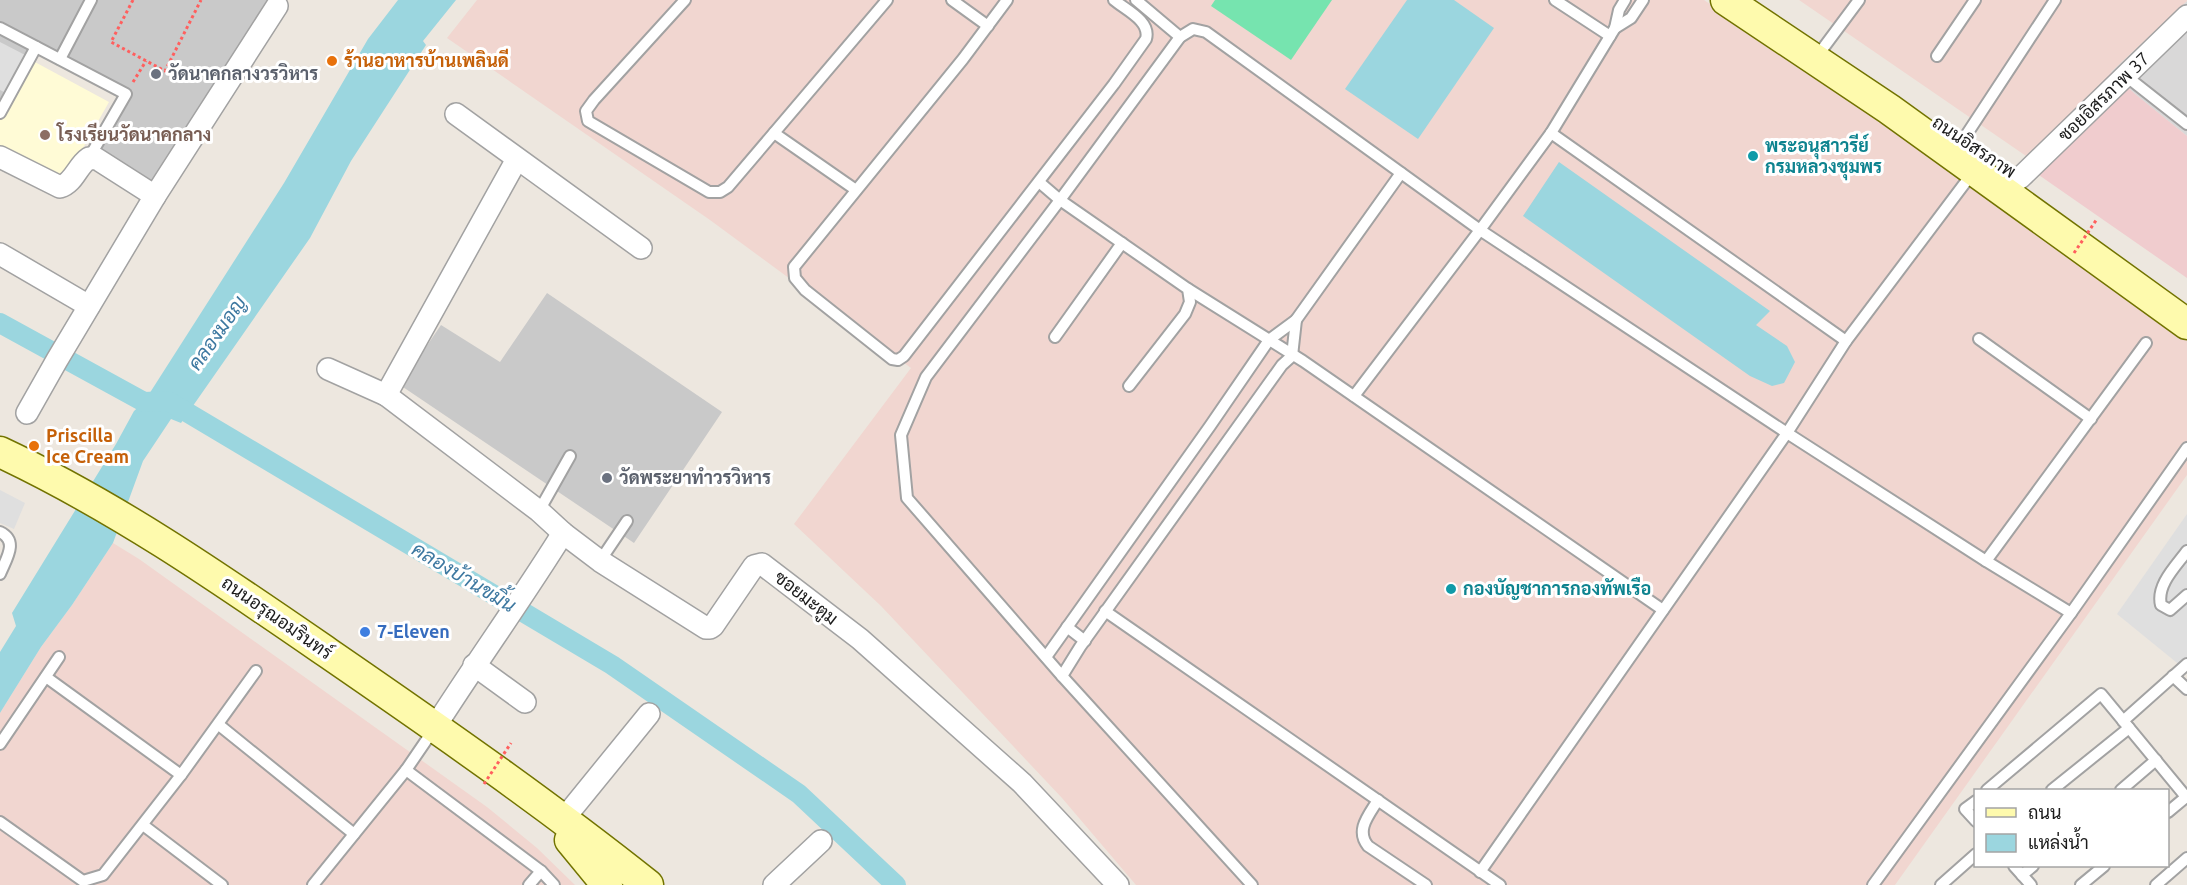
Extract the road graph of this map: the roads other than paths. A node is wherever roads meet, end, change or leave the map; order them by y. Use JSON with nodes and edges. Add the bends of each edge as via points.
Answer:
{"nodes":[{"id":1,"x":91,"y":0,"type":"edge"},
{"id":2,"x":685,"y":0,"type":"edge"},
{"id":3,"x":887,"y":0,"type":"edge"},
{"id":4,"x":952,"y":0,"type":"edge"},
{"id":5,"x":1007,"y":0,"type":"edge"},
{"id":6,"x":1113,"y":0,"type":"edge"},
{"id":7,"x":1136,"y":0,"type":"edge"},
{"id":8,"x":1556,"y":0,"type":"edge"},
{"id":9,"x":1625,"y":0,"type":"edge"},
{"id":10,"x":1643,"y":0,"type":"edge"},
{"id":11,"x":1726,"y":0,"type":"edge"},
{"id":12,"x":1755,"y":0,"type":"edge"},
{"id":13,"x":1859,"y":0,"type":"edge"},
{"id":14,"x":1975,"y":0,"type":"edge"},
{"id":15,"x":2055,"y":0,"type":"edge"},
{"id":16,"x":279,"y":3,"type":"edge"},
{"id":17,"x":2187,"y":16,"type":"edge"},
{"id":18,"x":988,"y":26,"type":"junction"},
{"id":19,"x":0,"y":28,"type":"edge"},
{"id":20,"x":1613,"y":32,"type":"junction"},
{"id":21,"x":1180,"y":37,"type":"junction"},
{"id":22,"x":36,"y":47,"type":"junction"},
{"id":23,"x":1824,"y":47,"type":"junction"},
{"id":24,"x":1937,"y":56,"type":"dead end"},
{"id":25,"x":60,"y":59,"type":"junction"},
{"id":26,"x":2126,"y":76,"type":"junction"},
{"id":27,"x":0,"y":113,"type":"edge"},
{"id":28,"x":456,"y":114,"type":"dead end"},
{"id":29,"x":2187,"y":124,"type":"edge"},
{"id":30,"x":774,"y":133,"type":"junction"},
{"id":31,"x":1551,"y":133,"type":"junction"},
{"id":32,"x":1975,"y":155,"type":"junction"},
{"id":33,"x":0,"y":157,"type":"edge"},
{"id":34,"x":89,"y":158,"type":"junction"},
{"id":35,"x":517,"y":159,"type":"junction"},
{"id":36,"x":1401,"y":173,"type":"junction"},
{"id":37,"x":2020,"y":178,"type":"junction"},
{"id":38,"x":1039,"y":182,"type":"junction"},
{"id":39,"x":856,"y":190,"type":"junction"},
{"id":40,"x":155,"y":196,"type":"junction"},
{"id":41,"x":1060,"y":200,"type":"junction"},
{"id":42,"x":1480,"y":230,"type":"junction"},
{"id":43,"x":1122,"y":243,"type":"junction"},
{"id":44,"x":641,"y":248,"type":"dead end"},
{"id":45,"x":0,"y":254,"type":"edge"},
{"id":46,"x":1188,"y":289,"type":"junction"},
{"id":47,"x":2187,"y":302,"type":"edge"},
{"id":48,"x":89,"y":306,"type":"junction"},
{"id":49,"x":1296,"y":321,"type":"junction"},
{"id":50,"x":2187,"y":324,"type":"edge"},
{"id":51,"x":1055,"y":337,"type":"dead end"},
{"id":52,"x":1979,"y":339,"type":"dead end"},
{"id":53,"x":1269,"y":340,"type":"junction"},
{"id":54,"x":1846,"y":342,"type":"junction"},
{"id":55,"x":2146,"y":343,"type":"dead end"},
{"id":56,"x":1292,"y":356,"type":"junction"},
{"id":57,"x":328,"y":369,"type":"dead end"},
{"id":58,"x":1129,"y":386,"type":"dead end"},
{"id":59,"x":386,"y":395,"type":"junction"},
{"id":60,"x":1354,"y":396,"type":"junction"},
{"id":61,"x":27,"y":413,"type":"dead end"},
{"id":62,"x":2091,"y":419,"type":"junction"},
{"id":63,"x":1787,"y":433,"type":"junction"},
{"id":64,"x":2187,"y":448,"type":"edge"},
{"id":65,"x":570,"y":456,"type":"dead end"},
{"id":66,"x":10,"y":457,"type":"edge"},
{"id":67,"x":539,"y":511,"type":"junction"},
{"id":68,"x":627,"y":521,"type":"dead end"},
{"id":69,"x":0,"y":532,"type":"edge"},
{"id":70,"x":563,"y":533,"type":"junction"},
{"id":71,"x":2187,"y":551,"type":"edge"},
{"id":72,"x":600,"y":561,"type":"junction"},
{"id":73,"x":1986,"y":561,"type":"junction"},
{"id":74,"x":0,"y":574,"type":"edge"},
{"id":75,"x":2187,"y":595,"type":"edge"},
{"id":76,"x":1663,"y":610,"type":"junction"},
{"id":77,"x":1105,"y":611,"type":"junction"},
{"id":78,"x":2071,"y":613,"type":"junction"},
{"id":79,"x":1067,"y":627,"type":"junction"},
{"id":80,"x":1085,"y":641,"type":"junction"},
{"id":81,"x":59,"y":657,"type":"dead end"},
{"id":82,"x":1046,"y":657,"type":"junction"},
{"id":83,"x":2187,"y":664,"type":"edge"},
{"id":84,"x":474,"y":665,"type":"junction"},
{"id":85,"x":256,"y":671,"type":"dead end"},
{"id":86,"x":46,"y":676,"type":"junction"},
{"id":87,"x":1062,"y":676,"type":"junction"},
{"id":88,"x":2173,"y":676,"type":"junction"},
{"id":89,"x":2187,"y":689,"type":"edge"},
{"id":90,"x":525,"y":702,"type":"dead end"},
{"id":91,"x":649,"y":714,"type":"dead end"},
{"id":92,"x":2126,"y":724,"type":"junction"},
{"id":93,"x":219,"y":725,"type":"junction"},
{"id":94,"x":435,"y":727,"type":"junction"},
{"id":95,"x":0,"y":744,"type":"edge"},
{"id":96,"x":2156,"y":760,"type":"junction"},
{"id":97,"x":406,"y":770,"type":"junction"},
{"id":98,"x":181,"y":775,"type":"junction"},
{"id":99,"x":1988,"y":789,"type":"edge"},
{"id":100,"x":2053,"y":789,"type":"edge"},
{"id":101,"x":2122,"y":789,"type":"edge"},
{"id":102,"x":2186,"y":797,"type":"edge"},
{"id":103,"x":1378,"y":800,"type":"junction"},
{"id":104,"x":1974,"y":802,"type":"edge"},
{"id":105,"x":2169,"y":811,"type":"edge"},
{"id":106,"x":552,"y":813,"type":"junction"},
{"id":107,"x":1974,"y":819,"type":"edge"},
{"id":108,"x":0,"y":822,"type":"edge"},
{"id":109,"x":143,"y":825,"type":"junction"},
{"id":110,"x":354,"y":834,"type":"junction"},
{"id":111,"x":822,"y":841,"type":"dead end"},
{"id":112,"x":1974,"y":856,"type":"edge"},
{"id":113,"x":2187,"y":858,"type":"edge"},
{"id":114,"x":2015,"y":867,"type":"edge"},
{"id":115,"x":2032,"y":867,"type":"edge"},
{"id":116,"x":2103,"y":867,"type":"edge"},
{"id":117,"x":540,"y":872,"type":"junction"},
{"id":118,"x":2022,"y":875,"type":"junction"},
{"id":119,"x":1483,"y":878,"type":"edge"},
{"id":120,"x":1113,"y":883,"type":"edge"},
{"id":121,"x":222,"y":885,"type":"edge"},
{"id":122,"x":314,"y":885,"type":"edge"},
{"id":123,"x":529,"y":885,"type":"edge"},
{"id":124,"x":554,"y":885,"type":"edge"},
{"id":125,"x":607,"y":885,"type":"edge"},
{"id":126,"x":648,"y":885,"type":"edge"},
{"id":127,"x":774,"y":885,"type":"edge"},
{"id":128,"x":1252,"y":885,"type":"edge"},
{"id":129,"x":1426,"y":885,"type":"edge"},
{"id":130,"x":1500,"y":885,"type":"edge"},
{"id":131,"x":1874,"y":885,"type":"edge"},
{"id":132,"x":1941,"y":885,"type":"edge"},
{"id":133,"x":2031,"y":885,"type":"edge"},
{"id":134,"x":2081,"y":885,"type":"edge"},
{"id":135,"x":2156,"y":885,"type":"edge"}],
"edges":[{"from":1,"to":25,"type":"lane"},
{"from":2,"to":30,"type":"lane","via":[[594,100],[586,111],[588,121],[709,192],[729,187]]},
{"from":3,"to":30,"type":"lane"},
{"from":4,"to":18,"type":"lane"},
{"from":5,"to":18,"type":"lane"},
{"from":6,"to":38,"type":"lane","via":[[1145,24],[1146,39]]},
{"from":7,"to":21,"type":"lane"},
{"from":8,"to":20,"type":"lane"},
{"from":9,"to":20,"type":"lane"},
{"from":10,"to":20,"type":"lane","via":[[1631,18]]},
{"from":11,"to":32,"type":"main road","via":[[1889,109]]},
{"from":12,"to":23,"type":"main road","name":"ถนนอิสรภาพ"},
{"from":13,"to":23,"type":"lane"},
{"from":14,"to":24,"type":"lane"},
{"from":15,"to":32,"type":"lane"},
{"from":16,"to":40,"type":"street"},
{"from":17,"to":26,"type":"street","name":"ซอยอิสรภาพ 37"},
{"from":18,"to":39,"type":"lane"},
{"from":19,"to":22,"type":"lane"},
{"from":20,"to":31,"type":"lane"},
{"from":21,"to":36,"type":"lane","via":[[1193,29],[1206,32]]},
{"from":21,"to":41,"type":"lane"},
{"from":22,"to":25,"type":"lane"},
{"from":22,"to":27,"type":"lane"},
{"from":23,"to":32,"type":"main road","name":"ถนนอิสรภาพ"},
{"from":25,"to":34,"type":"lane","via":[[126,94]]},
{"from":26,"to":29,"type":"lane"},
{"from":26,"to":37,"type":"street","name":"ซอยอิสรภาพ 37"},
{"from":28,"to":35,"type":"street"},
{"from":30,"to":39,"type":"lane"},
{"from":31,"to":42,"type":"lane"},
{"from":31,"to":54,"type":"lane"},
{"from":32,"to":37,"type":"main road","name":"ถนนอิสรภาพ"},
{"from":32,"to":50,"type":"main road"},
{"from":32,"to":54,"type":"lane"},
{"from":33,"to":34,"type":"street","via":[[60,187],[68,185]]},
{"from":34,"to":40,"type":"street","via":[[97,159]]},
{"from":35,"to":44,"type":"street"},
{"from":35,"to":59,"type":"street"},
{"from":36,"to":42,"type":"lane"},
{"from":36,"to":49,"type":"lane"},
{"from":37,"to":47,"type":"main road","name":"ถนนอิสรภาพ"},
{"from":38,"to":39,"type":"lane","via":[[898,360],[795,278],[795,267]]},
{"from":38,"to":41,"type":"lane"},
{"from":40,"to":48,"type":"street"},
{"from":41,"to":43,"type":"lane"},
{"from":41,"to":82,"type":"lane","via":[[926,377],[902,435],[907,498]]},
{"from":42,"to":60,"type":"lane"},
{"from":42,"to":63,"type":"lane"},
{"from":43,"to":46,"type":"lane"},
{"from":43,"to":51,"type":"lane"},
{"from":45,"to":48,"type":"street"},
{"from":46,"to":53,"type":"lane"},
{"from":46,"to":58,"type":"lane","via":[[1190,302],[1185,314]]},
{"from":48,"to":61,"type":"street"},
{"from":49,"to":53,"type":"lane"},
{"from":49,"to":56,"type":"lane"},
{"from":52,"to":62,"type":"lane"},
{"from":53,"to":56,"type":"lane"},
{"from":53,"to":79,"type":"lane"},
{"from":54,"to":63,"type":"lane"},
{"from":55,"to":62,"type":"lane"},
{"from":56,"to":60,"type":"lane"},
{"from":56,"to":77,"type":"lane"},
{"from":57,"to":59,"type":"street","name":"ซอยมะตูม"},
{"from":59,"to":67,"type":"street","name":"ซอยมะตูม"},
{"from":60,"to":76,"type":"lane"},
{"from":62,"to":73,"type":"lane"},
{"from":63,"to":73,"type":"lane"},
{"from":63,"to":76,"type":"lane"},
{"from":64,"to":78,"type":"lane"},
{"from":65,"to":67,"type":"lane"},
{"from":66,"to":94,"type":"main road","name":"ถนนอรุณอมรินทร์","via":[[99,502],[196,561]]},
{"from":67,"to":70,"type":"street","name":"ซอยมะตูม"},
{"from":68,"to":72,"type":"lane"},
{"from":69,"to":74,"type":"lane","via":[[12,547]]},
{"from":70,"to":72,"type":"street","name":"ซอยมะตูม"},
{"from":70,"to":84,"type":"street","via":[[522,600]]},
{"from":71,"to":75,"type":"lane","via":[[2159,596],[2161,604],[2170,609]]},
{"from":72,"to":120,"type":"street","name":"ซอยมะตูม","via":[[706,628],[710,628],[754,566],[762,564],[860,639],[1022,783]]},
{"from":73,"to":78,"type":"lane"},
{"from":76,"to":119,"type":"lane"},
{"from":77,"to":80,"type":"lane"},
{"from":77,"to":103,"type":"lane"},
{"from":78,"to":131,"type":"lane"},
{"from":79,"to":80,"type":"lane"},
{"from":79,"to":82,"type":"lane"},
{"from":80,"to":87,"type":"lane"},
{"from":81,"to":86,"type":"lane"},
{"from":82,"to":87,"type":"lane"},
{"from":83,"to":88,"type":"lane"},
{"from":84,"to":90,"type":"street"},
{"from":84,"to":94,"type":"street"},
{"from":85,"to":93,"type":"lane"},
{"from":86,"to":95,"type":"lane"},
{"from":86,"to":98,"type":"lane"},
{"from":87,"to":128,"type":"lane"},
{"from":88,"to":89,"type":"lane"},
{"from":88,"to":92,"type":"lane"},
{"from":91,"to":106,"type":"street"},
{"from":92,"to":96,"type":"lane"},
{"from":92,"to":99,"type":"lane","via":[[2101,694]]},
{"from":92,"to":100,"type":"lane"},
{"from":93,"to":98,"type":"lane"},
{"from":93,"to":110,"type":"lane"},
{"from":94,"to":97,"type":"lane"},
{"from":94,"to":106,"type":"main road","name":"ถนนอรุณอมรินทร์"},
{"from":96,"to":101,"type":"lane"},
{"from":96,"to":102,"type":"lane"},
{"from":97,"to":110,"type":"lane"},
{"from":97,"to":117,"type":"lane"},
{"from":98,"to":109,"type":"lane"},
{"from":102,"to":105,"type":"lane"},
{"from":103,"to":119,"type":"lane"},
{"from":103,"to":129,"type":"lane","via":[[1362,828],[1363,840]]},
{"from":104,"to":107,"type":"lane","via":[[1965,809]]},
{"from":106,"to":125,"type":"main road","name":"ถนนอรุณอมรินทร์"},
{"from":106,"to":126,"type":"main road","name":"ถนนอรุณอมรินทร์"},
{"from":108,"to":109,"type":"lane","via":[[83,881],[103,875]]},
{"from":109,"to":121,"type":"lane"},
{"from":110,"to":122,"type":"lane"},
{"from":111,"to":127,"type":"street"},
{"from":112,"to":132,"type":"lane"},
{"from":113,"to":135,"type":"lane"},
{"from":114,"to":118,"type":"lane"},
{"from":115,"to":118,"type":"lane"},
{"from":116,"to":134,"type":"lane"},
{"from":117,"to":123,"type":"lane"},
{"from":117,"to":124,"type":"lane"},
{"from":118,"to":133,"type":"lane"},
{"from":119,"to":130,"type":"lane"}]}
